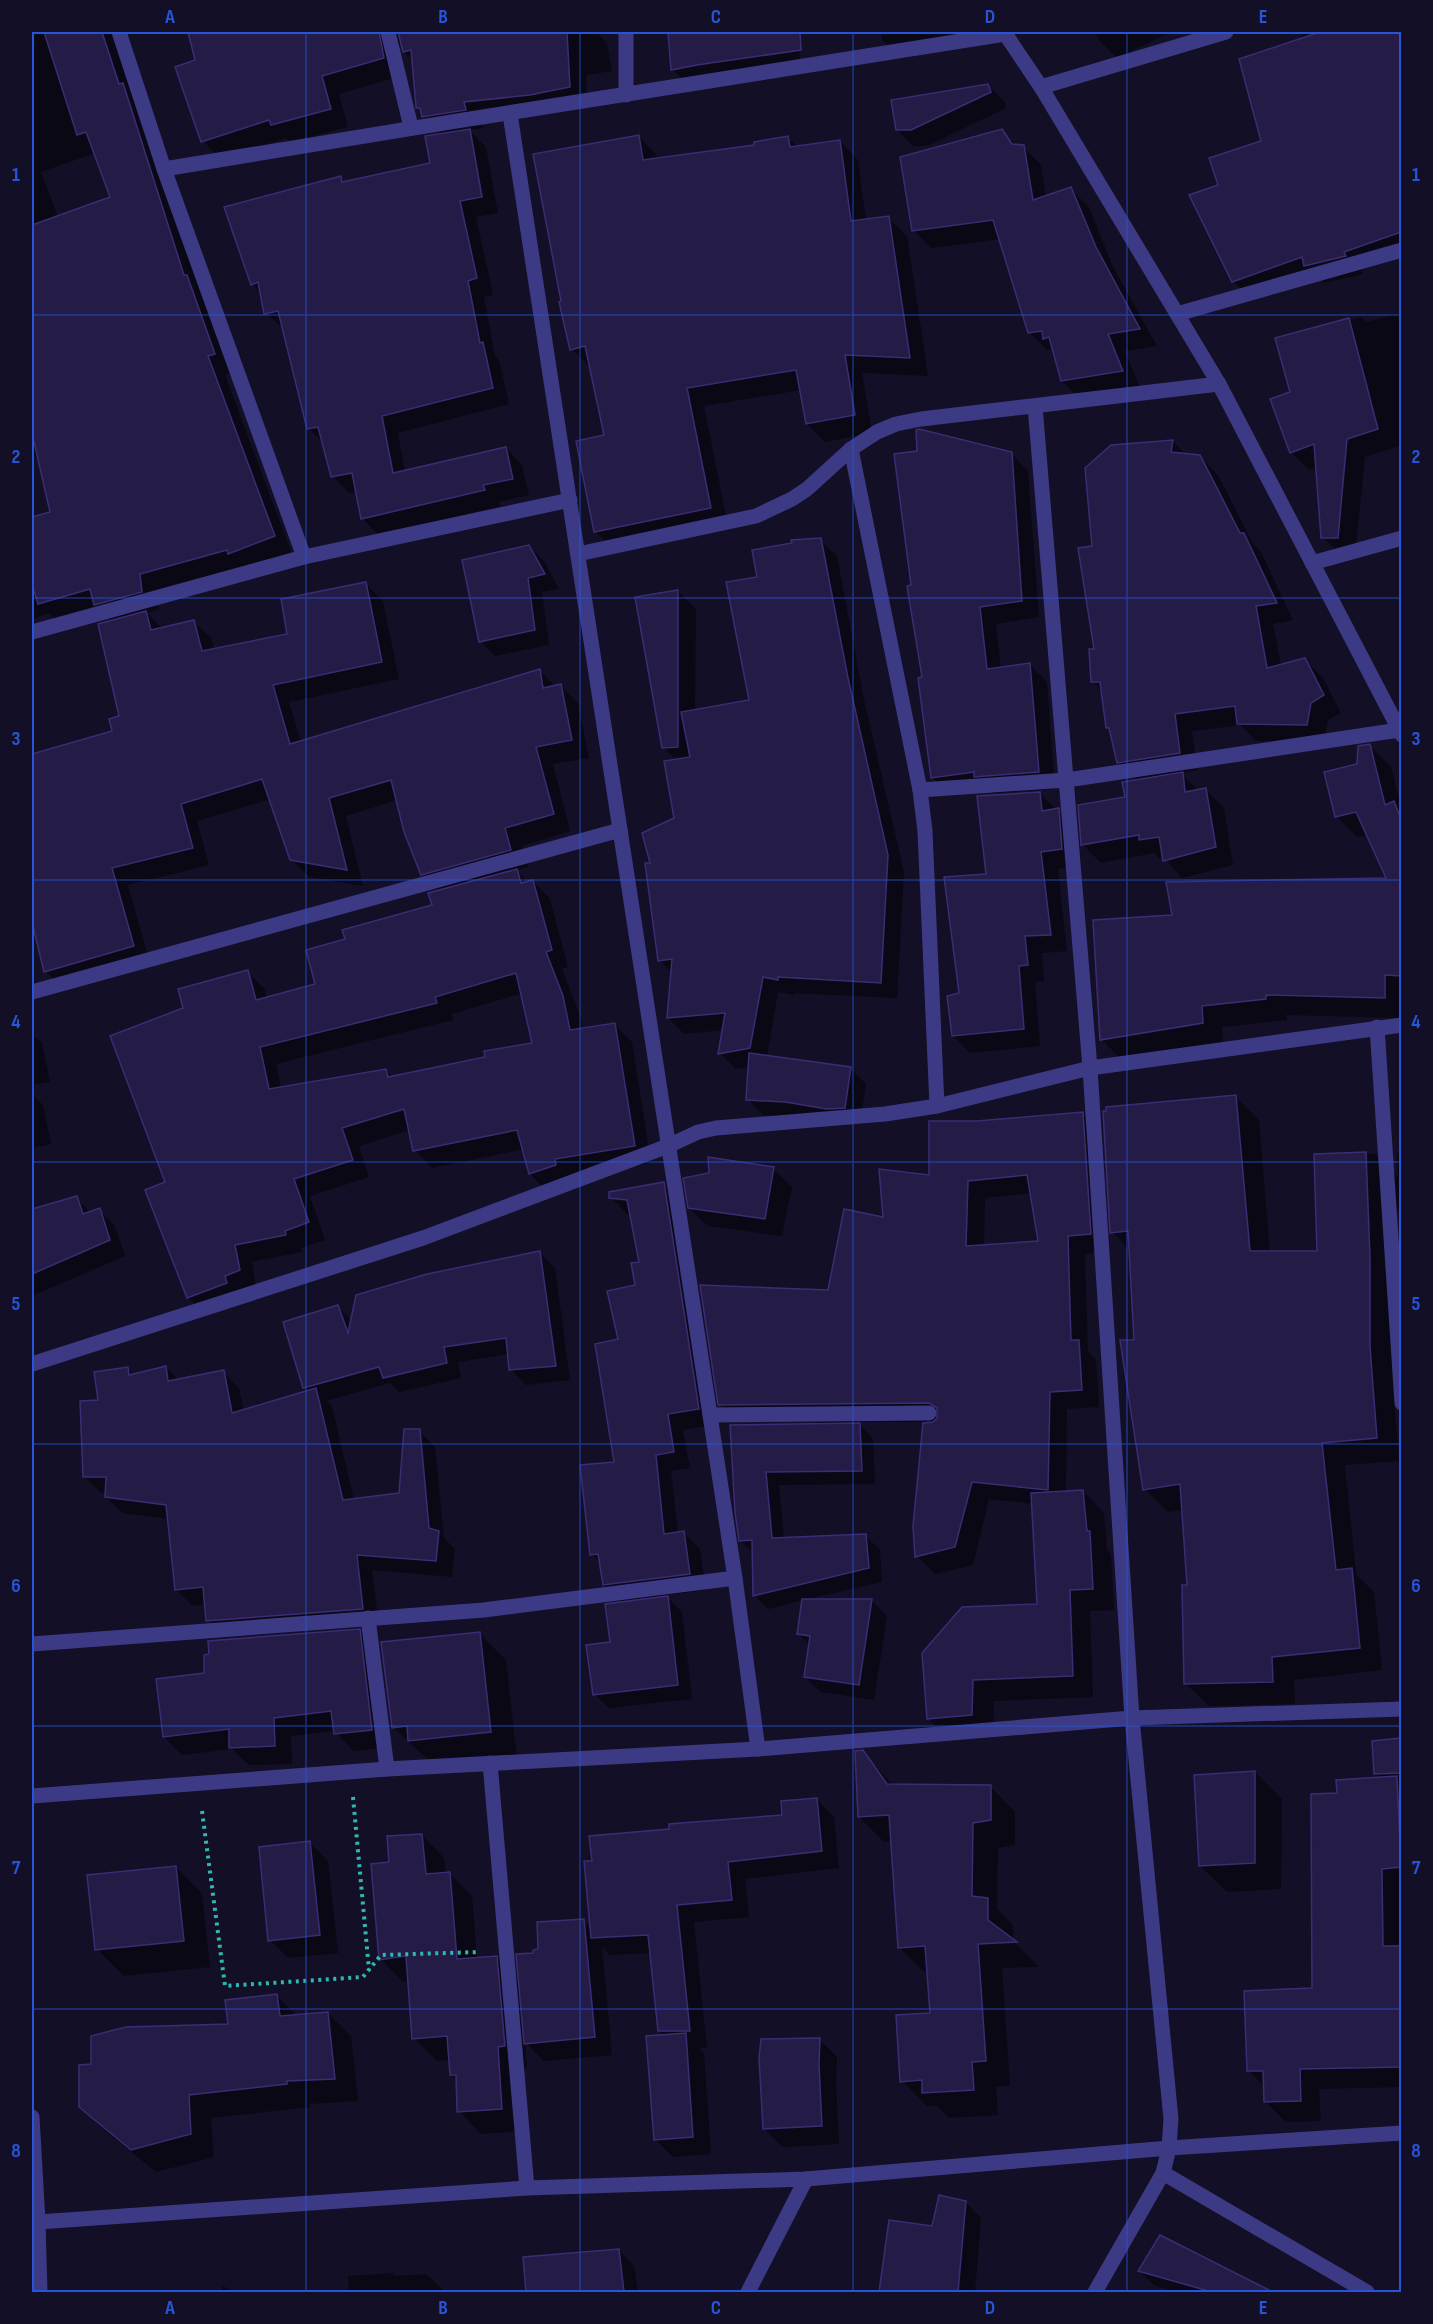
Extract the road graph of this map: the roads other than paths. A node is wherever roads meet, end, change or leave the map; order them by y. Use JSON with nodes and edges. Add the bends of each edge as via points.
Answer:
{"nodes":[{"id":1,"x":119,"y":32,"type":"edge"},
{"id":2,"x":388,"y":32,"type":"edge"},
{"id":3,"x":626,"y":32,"type":"edge"},
{"id":4,"x":1226,"y":32,"type":"edge"},
{"id":5,"x":1005,"y":33,"type":"edge"},
{"id":6,"x":1041,"y":87,"type":"junction"},
{"id":7,"x":626,"y":95,"type":"junction"},
{"id":8,"x":510,"y":114,"type":"junction"},
{"id":9,"x":411,"y":127,"type":"junction"},
{"id":10,"x":164,"y":169,"type":"junction"},
{"id":11,"x":1401,"y":250,"type":"edge"},
{"id":12,"x":1177,"y":314,"type":"junction"},
{"id":13,"x":1219,"y":384,"type":"junction"},
{"id":14,"x":1035,"y":406,"type":"junction"},
{"id":15,"x":852,"y":449,"type":"junction"},
{"id":16,"x":570,"y":500,"type":"junction"},
{"id":17,"x":1401,"y":538,"type":"edge"},
{"id":18,"x":578,"y":554,"type":"junction"},
{"id":19,"x":304,"y":557,"type":"junction"},
{"id":20,"x":1312,"y":563,"type":"junction"},
{"id":21,"x":32,"y":632,"type":"edge"},
{"id":22,"x":1400,"y":732,"type":"edge"},
{"id":23,"x":1067,"y":780,"type":"junction"},
{"id":24,"x":920,"y":790,"type":"junction"},
{"id":25,"x":620,"y":830,"type":"junction"},
{"id":26,"x":32,"y":992,"type":"edge"},
{"id":27,"x":1401,"y":1025,"type":"edge"},
{"id":28,"x":1377,"y":1027,"type":"junction"},
{"id":29,"x":1090,"y":1068,"type":"junction"},
{"id":30,"x":937,"y":1106,"type":"junction"},
{"id":31,"x":668,"y":1146,"type":"junction"},
{"id":32,"x":32,"y":1364,"type":"edge"},
{"id":33,"x":1401,"y":1403,"type":"edge"},
{"id":34,"x":929,"y":1413,"type":"dead end"},
{"id":35,"x":711,"y":1415,"type":"junction"},
{"id":36,"x":735,"y":1578,"type":"junction"},
{"id":37,"x":368,"y":1618,"type":"junction"},
{"id":38,"x":32,"y":1644,"type":"edge"},
{"id":39,"x":1401,"y":1709,"type":"edge"},
{"id":40,"x":1132,"y":1718,"type":"junction"},
{"id":41,"x":758,"y":1749,"type":"junction"},
{"id":42,"x":490,"y":1762,"type":"junction"},
{"id":43,"x":387,"y":1769,"type":"junction"},
{"id":44,"x":32,"y":1796,"type":"edge"},
{"id":45,"x":32,"y":2117,"type":"edge"},
{"id":46,"x":1401,"y":2133,"type":"edge"},
{"id":47,"x":1170,"y":2148,"type":"junction"},
{"id":48,"x":1164,"y":2173,"type":"junction"},
{"id":49,"x":806,"y":2179,"type":"junction"},
{"id":50,"x":527,"y":2188,"type":"junction"},
{"id":51,"x":38,"y":2222,"type":"junction"},
{"id":52,"x":40,"y":2292,"type":"edge"},
{"id":53,"x":748,"y":2292,"type":"edge"},
{"id":54,"x":1095,"y":2292,"type":"edge"},
{"id":55,"x":1367,"y":2292,"type":"edge"}],
"edges":[{"from":1,"to":10,"type":"street"},
{"from":2,"to":9,"type":"street"},
{"from":3,"to":7,"type":"street"},
{"from":4,"to":6,"type":"street"},
{"from":5,"to":6,"type":"street"},
{"from":5,"to":7,"type":"street"},
{"from":6,"to":12,"type":"street"},
{"from":7,"to":8,"type":"street"},
{"from":8,"to":9,"type":"street"},
{"from":8,"to":16,"type":"street"},
{"from":9,"to":10,"type":"street"},
{"from":10,"to":19,"type":"street"},
{"from":11,"to":12,"type":"street"},
{"from":12,"to":13,"type":"street"},
{"from":13,"to":14,"type":"street"},
{"from":13,"to":20,"type":"street"},
{"from":14,"to":15,"type":"street","via":[[896,424]]},
{"from":14,"to":23,"type":"street"},
{"from":15,"to":18,"type":"street","via":[[792,500],[756,516]]},
{"from":15,"to":24,"type":"street"},
{"from":16,"to":18,"type":"street"},
{"from":16,"to":19,"type":"street"},
{"from":17,"to":20,"type":"street"},
{"from":18,"to":25,"type":"street"},
{"from":19,"to":21,"type":"street"},
{"from":20,"to":22,"type":"street"},
{"from":22,"to":23,"type":"street"},
{"from":23,"to":24,"type":"street"},
{"from":23,"to":29,"type":"street"},
{"from":24,"to":30,"type":"street"},
{"from":25,"to":26,"type":"street"},
{"from":25,"to":31,"type":"street"},
{"from":27,"to":28,"type":"street"},
{"from":28,"to":29,"type":"street"},
{"from":28,"to":33,"type":"street"},
{"from":29,"to":30,"type":"street"},
{"from":29,"to":40,"type":"street"},
{"from":30,"to":31,"type":"street","via":[[716,1128]]},
{"from":31,"to":32,"type":"street","via":[[423,1239]]},
{"from":31,"to":35,"type":"street"},
{"from":34,"to":35,"type":"street"},
{"from":35,"to":36,"type":"street"},
{"from":36,"to":37,"type":"street","via":[[484,1610]]},
{"from":36,"to":41,"type":"street"},
{"from":37,"to":38,"type":"street"},
{"from":37,"to":43,"type":"street"},
{"from":39,"to":40,"type":"street"},
{"from":40,"to":41,"type":"street"},
{"from":40,"to":47,"type":"street","via":[[1171,2119]]},
{"from":41,"to":42,"type":"street"},
{"from":42,"to":43,"type":"street"},
{"from":42,"to":50,"type":"street"},
{"from":43,"to":44,"type":"street"},
{"from":45,"to":51,"type":"street"},
{"from":46,"to":47,"type":"street"},
{"from":47,"to":48,"type":"street"},
{"from":47,"to":49,"type":"street"},
{"from":48,"to":54,"type":"street"},
{"from":48,"to":55,"type":"street"},
{"from":49,"to":50,"type":"street"},
{"from":49,"to":53,"type":"street"},
{"from":50,"to":51,"type":"street"},
{"from":51,"to":52,"type":"street"}]}
